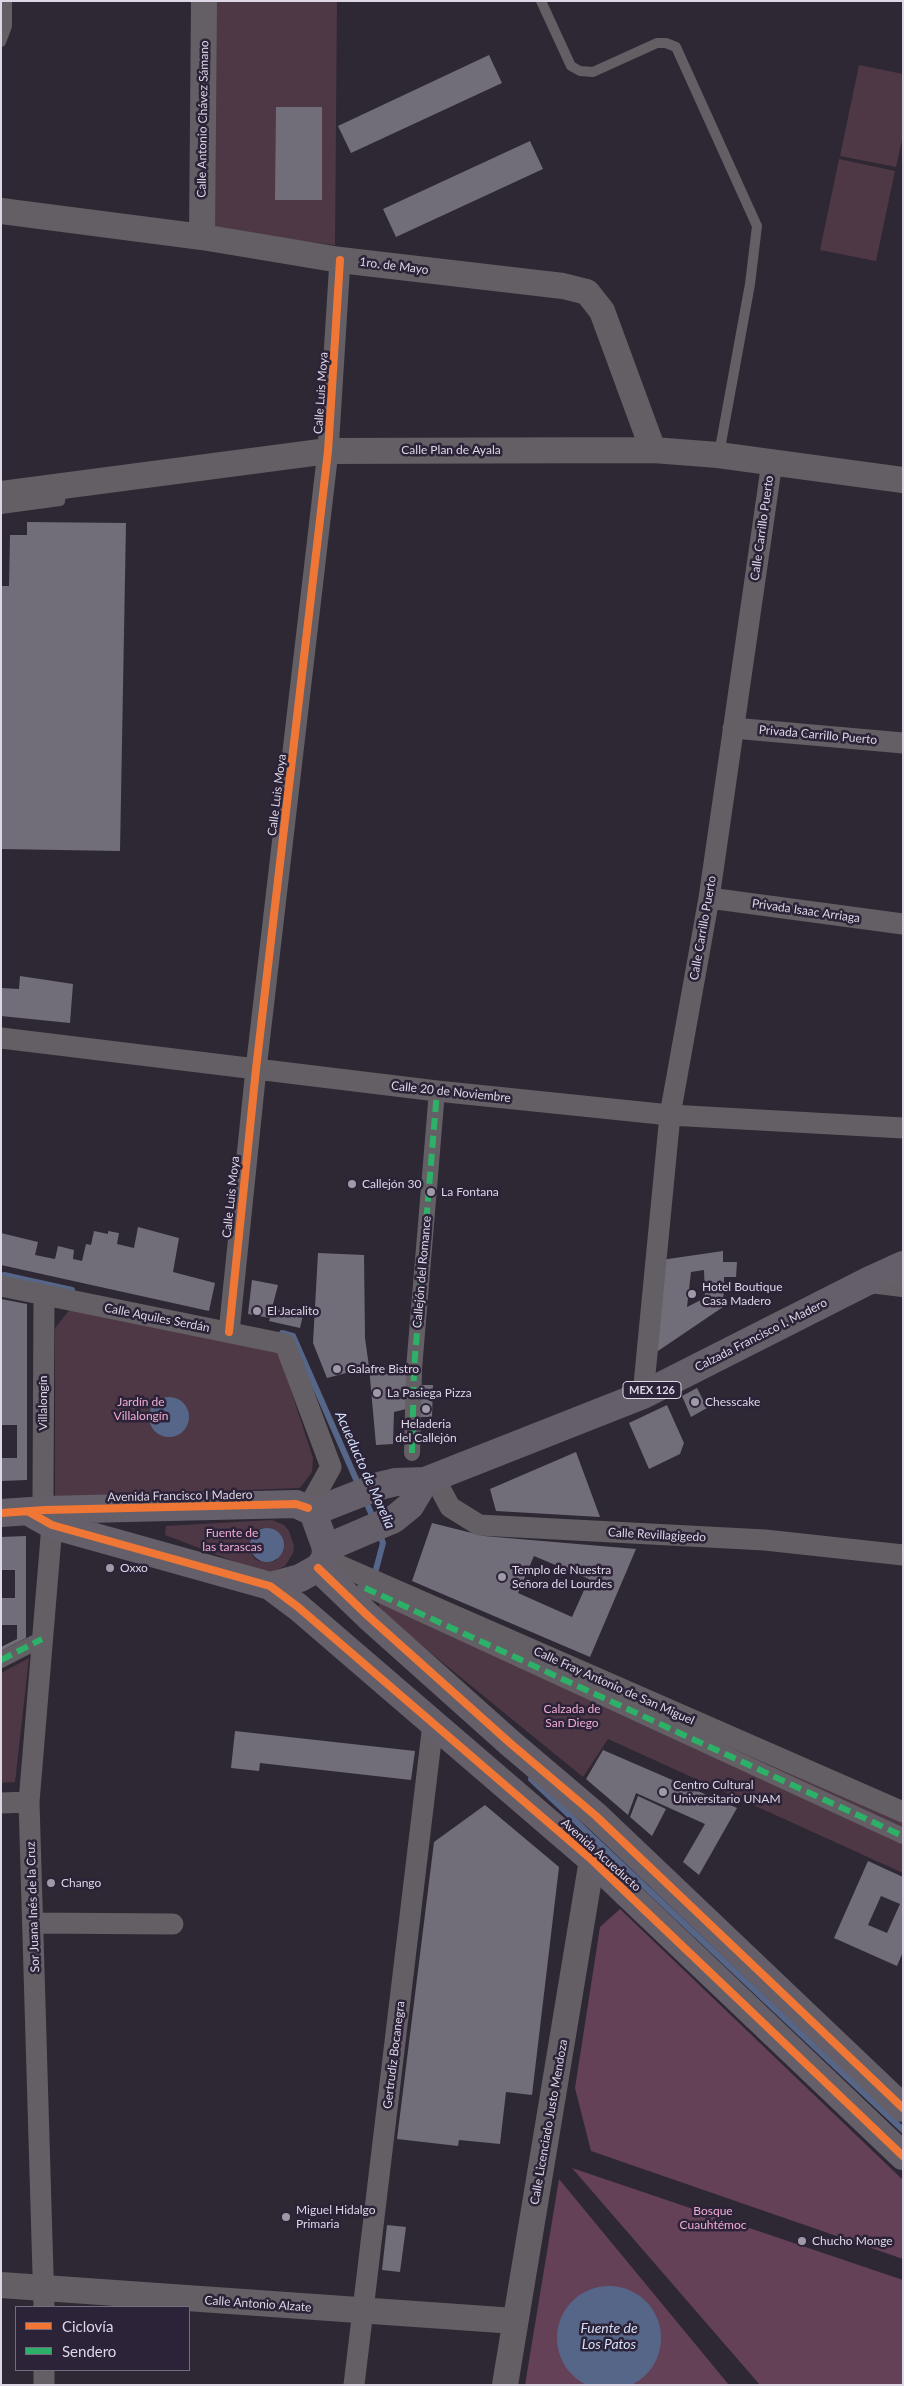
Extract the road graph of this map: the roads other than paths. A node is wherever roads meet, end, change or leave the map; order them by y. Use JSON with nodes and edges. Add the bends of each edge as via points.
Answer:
{"nodes":[{"id":1,"x":7,"y":1,"type":"edge"},
{"id":2,"x":204,"y":1,"type":"edge"},
{"id":3,"x":541,"y":1,"type":"edge"},
{"id":4,"x":1,"y":42,"type":"edge"},
{"id":5,"x":1,"y":211,"type":"edge"},
{"id":6,"x":202,"y":237,"type":"junction"},
{"id":7,"x":340,"y":260,"type":"junction"},
{"id":8,"x":653,"y":450,"type":"junction"},
{"id":9,"x":328,"y":451,"type":"junction"},
{"id":10,"x":718,"y":455,"type":"junction"},
{"id":11,"x":772,"y":462,"type":"junction"},
{"id":12,"x":903,"y":480,"type":"edge"},
{"id":13,"x":62,"y":486,"type":"junction"},
{"id":14,"x":1,"y":494,"type":"edge"},
{"id":15,"x":1,"y":509,"type":"edge"},
{"id":16,"x":733,"y":728,"type":"junction"},
{"id":17,"x":903,"y":743,"type":"edge"},
{"id":18,"x":709,"y":898,"type":"junction"},
{"id":19,"x":903,"y":924,"type":"edge"},
{"id":20,"x":1,"y":1038,"type":"edge"},
{"id":21,"x":256,"y":1069,"type":"junction"},
{"id":22,"x":437,"y":1092,"type":"junction"},
{"id":23,"x":670,"y":1115,"type":"junction"},
{"id":24,"x":903,"y":1128,"type":"edge"},
{"id":25,"x":903,"y":1265,"type":"edge"},
{"id":26,"x":870,"y":1280,"type":"junction"},
{"id":27,"x":903,"y":1284,"type":"edge"},
{"id":28,"x":1,"y":1286,"type":"edge"},
{"id":29,"x":44,"y":1295,"type":"junction"},
{"id":30,"x":229,"y":1332,"type":"junction"},
{"id":31,"x":643,"y":1395,"type":"junction"},
{"id":32,"x":412,"y":1452,"type":"dead end"},
{"id":33,"x":429,"y":1479,"type":"junction"},
{"id":34,"x":311,"y":1510,"type":"junction"},
{"id":35,"x":1,"y":1513,"type":"edge"},
{"id":36,"x":42,"y":1516,"type":"junction"},
{"id":37,"x":903,"y":1555,"type":"edge"},
{"id":38,"x":323,"y":1558,"type":"junction"},
{"id":39,"x":270,"y":1586,"type":"junction"},
{"id":40,"x":365,"y":1588,"type":"dead end"},
{"id":41,"x":42,"y":1639,"type":"junction"},
{"id":42,"x":1,"y":1660,"type":"edge"},
{"id":43,"x":433,"y":1724,"type":"junction"},
{"id":44,"x":29,"y":1802,"type":"junction"},
{"id":45,"x":1,"y":1803,"type":"edge"},
{"id":46,"x":903,"y":1812,"type":"edge"},
{"id":47,"x":903,"y":1836,"type":"edge"},
{"id":48,"x":592,"y":1860,"type":"junction"},
{"id":49,"x":34,"y":1923,"type":"junction"},
{"id":50,"x":173,"y":1924,"type":"dead end"},
{"id":51,"x":903,"y":2108,"type":"edge"},
{"id":52,"x":903,"y":2156,"type":"edge"},
{"id":53,"x":1,"y":2285,"type":"edge"},
{"id":54,"x":44,"y":2298,"type":"edge"},
{"id":55,"x":364,"y":2311,"type":"junction"},
{"id":56,"x":515,"y":2321,"type":"junction"},
{"id":57,"x":44,"y":2371,"type":"edge"},
{"id":58,"x":44,"y":2385,"type":"edge"},
{"id":59,"x":354,"y":2385,"type":"edge"},
{"id":60,"x":505,"y":2385,"type":"edge"}],
"edges":[{"from":1,"to":4,"type":"lane","via":[[7,26]]},
{"from":2,"to":6,"type":"street","name":"Calle Antonio Chávez Sámano"},
{"from":3,"to":10,"type":"lane","via":[[571,66],[580,72],[593,72],[657,43],[676,47],[757,226],[750,284]]},
{"from":5,"to":6,"type":"street","name":"1ro. de Mayo"},
{"from":6,"to":7,"type":"street","name":"1ro. de Mayo"},
{"from":7,"to":8,"type":"street","name":"1ro. de Mayo","via":[[563,286],[587,292],[602,311]]},
{"from":7,"to":9,"type":"street","name":"Calle Luis Moya"},
{"from":8,"to":9,"type":"street","name":"Calle Plan de Ayala"},
{"from":8,"to":10,"type":"street","name":"Calle Plan de Ayala"},
{"from":9,"to":13,"type":"street","name":"Calle Plan de Ayala"},
{"from":9,"to":21,"type":"street","name":"Calle Luis Moya"},
{"from":10,"to":11,"type":"street","name":"Calle Plan de Ayala"},
{"from":11,"to":12,"type":"street","name":"Calle Plan de Ayala"},
{"from":11,"to":16,"type":"street","name":"Calle Carrillo Puerto"},
{"from":13,"to":14,"type":"street","name":"Calle Plan de Ayala"},
{"from":13,"to":15,"type":"lane","via":[[60,501]]},
{"from":16,"to":17,"type":"street","name":"Privada Carrillo Puerto"},
{"from":16,"to":18,"type":"street","name":"Calle Carrillo Puerto"},
{"from":18,"to":19,"type":"street","name":"Privada Isaac Arriaga"},
{"from":18,"to":23,"type":"street","name":"Calle Carrillo Puerto"},
{"from":20,"to":21,"type":"street","name":"Calle 20 de Noviembre"},
{"from":21,"to":22,"type":"street","name":"Calle 20 de Noviembre"},
{"from":21,"to":30,"type":"street","name":"Calle Luis Moya"},
{"from":22,"to":23,"type":"street","name":"Calle 20 de Noviembre"},
{"from":22,"to":32,"type":"street","name":"Callejón del Romance","via":[[414,1369]]},
{"from":23,"to":24,"type":"street","name":"Calle 20 de Noviembre"},
{"from":23,"to":31,"type":"street","name":"Calle Carrillo Puerto"},
{"from":25,"to":26,"type":"main road","name":"Calzada Francisco I. Madero","number":"MEX 126"},
{"from":26,"to":27,"type":"street"},
{"from":26,"to":31,"type":"main road","name":"Calzada Francisco I. Madero","number":"MEX 126"},
{"from":28,"to":29,"type":"street","name":"Calle Aquiles Serdán"},
{"from":29,"to":30,"type":"street","name":"Calle Aquiles Serdán"},
{"from":29,"to":36,"type":"street","name":"Villalongín"},
{"from":30,"to":34,"type":"street","name":"Calle Aquiles Serdán","via":[[285,1344],[331,1467]]},
{"from":31,"to":33,"type":"main road","name":"Calzada Francisco I. Madero","number":"MEX 126"},
{"from":33,"to":34,"type":"main road","number":"MEX 126","via":[[379,1486]]},
{"from":33,"to":37,"type":"street","name":"Calle Revillagigedo","via":[[450,1507],[479,1526],[765,1540]]},
{"from":33,"to":38,"type":"main road","via":[[410,1506],[394,1519]]},
{"from":34,"to":36,"type":"main road","name":"Avenida Francisco I Madero","via":[[296,1504]]},
{"from":34,"to":38,"type":"main road"},
{"from":35,"to":36,"type":"main road","name":"Avenida Francisco I Madero"},
{"from":36,"to":39,"type":"main road"},
{"from":36,"to":41,"type":"street","name":"Sor Juana Inés de la Cruz"},
{"from":38,"to":39,"type":"main road","via":[[300,1578]]},
{"from":38,"to":46,"type":"street","name":"Calle Fray Antonio de San Miguel"},
{"from":38,"to":51,"type":"main road","name":"Avenida Acueducto","via":[[396,1642],[596,1816]]},
{"from":39,"to":43,"type":"main road","name":"Avenida Acueducto"},
{"from":40,"to":47,"type":"street"},
{"from":41,"to":42,"type":"street"},
{"from":41,"to":44,"type":"street","name":"Sor Juana Inés de la Cruz"},
{"from":43,"to":48,"type":"main road","name":"Avenida Acueducto"},
{"from":43,"to":55,"type":"street","name":"Gertrudiz Bocanegra"},
{"from":44,"to":45,"type":"street"},
{"from":44,"to":49,"type":"street","name":"Sor Juana Inés de la Cruz"},
{"from":48,"to":52,"type":"main road","name":"Avenida Acueducto"},
{"from":48,"to":56,"type":"street","name":"Calle Licenciado Justo Mendoza"},
{"from":49,"to":50,"type":"street"},
{"from":49,"to":54,"type":"street","name":"Sor Juana Inés de la Cruz"},
{"from":53,"to":54,"type":"street","name":"Calle Antonio Alzate"},
{"from":54,"to":55,"type":"street","name":"Calle Antonio Alzate"},
{"from":55,"to":56,"type":"street","name":"Calle Antonio Alzate"},
{"from":55,"to":59,"type":"street","name":"Gertrudiz Bocanegra"},
{"from":56,"to":60,"type":"street","name":"Calle Licenciado Justo Mendoza"},
{"from":57,"to":58,"type":"street"}]}
